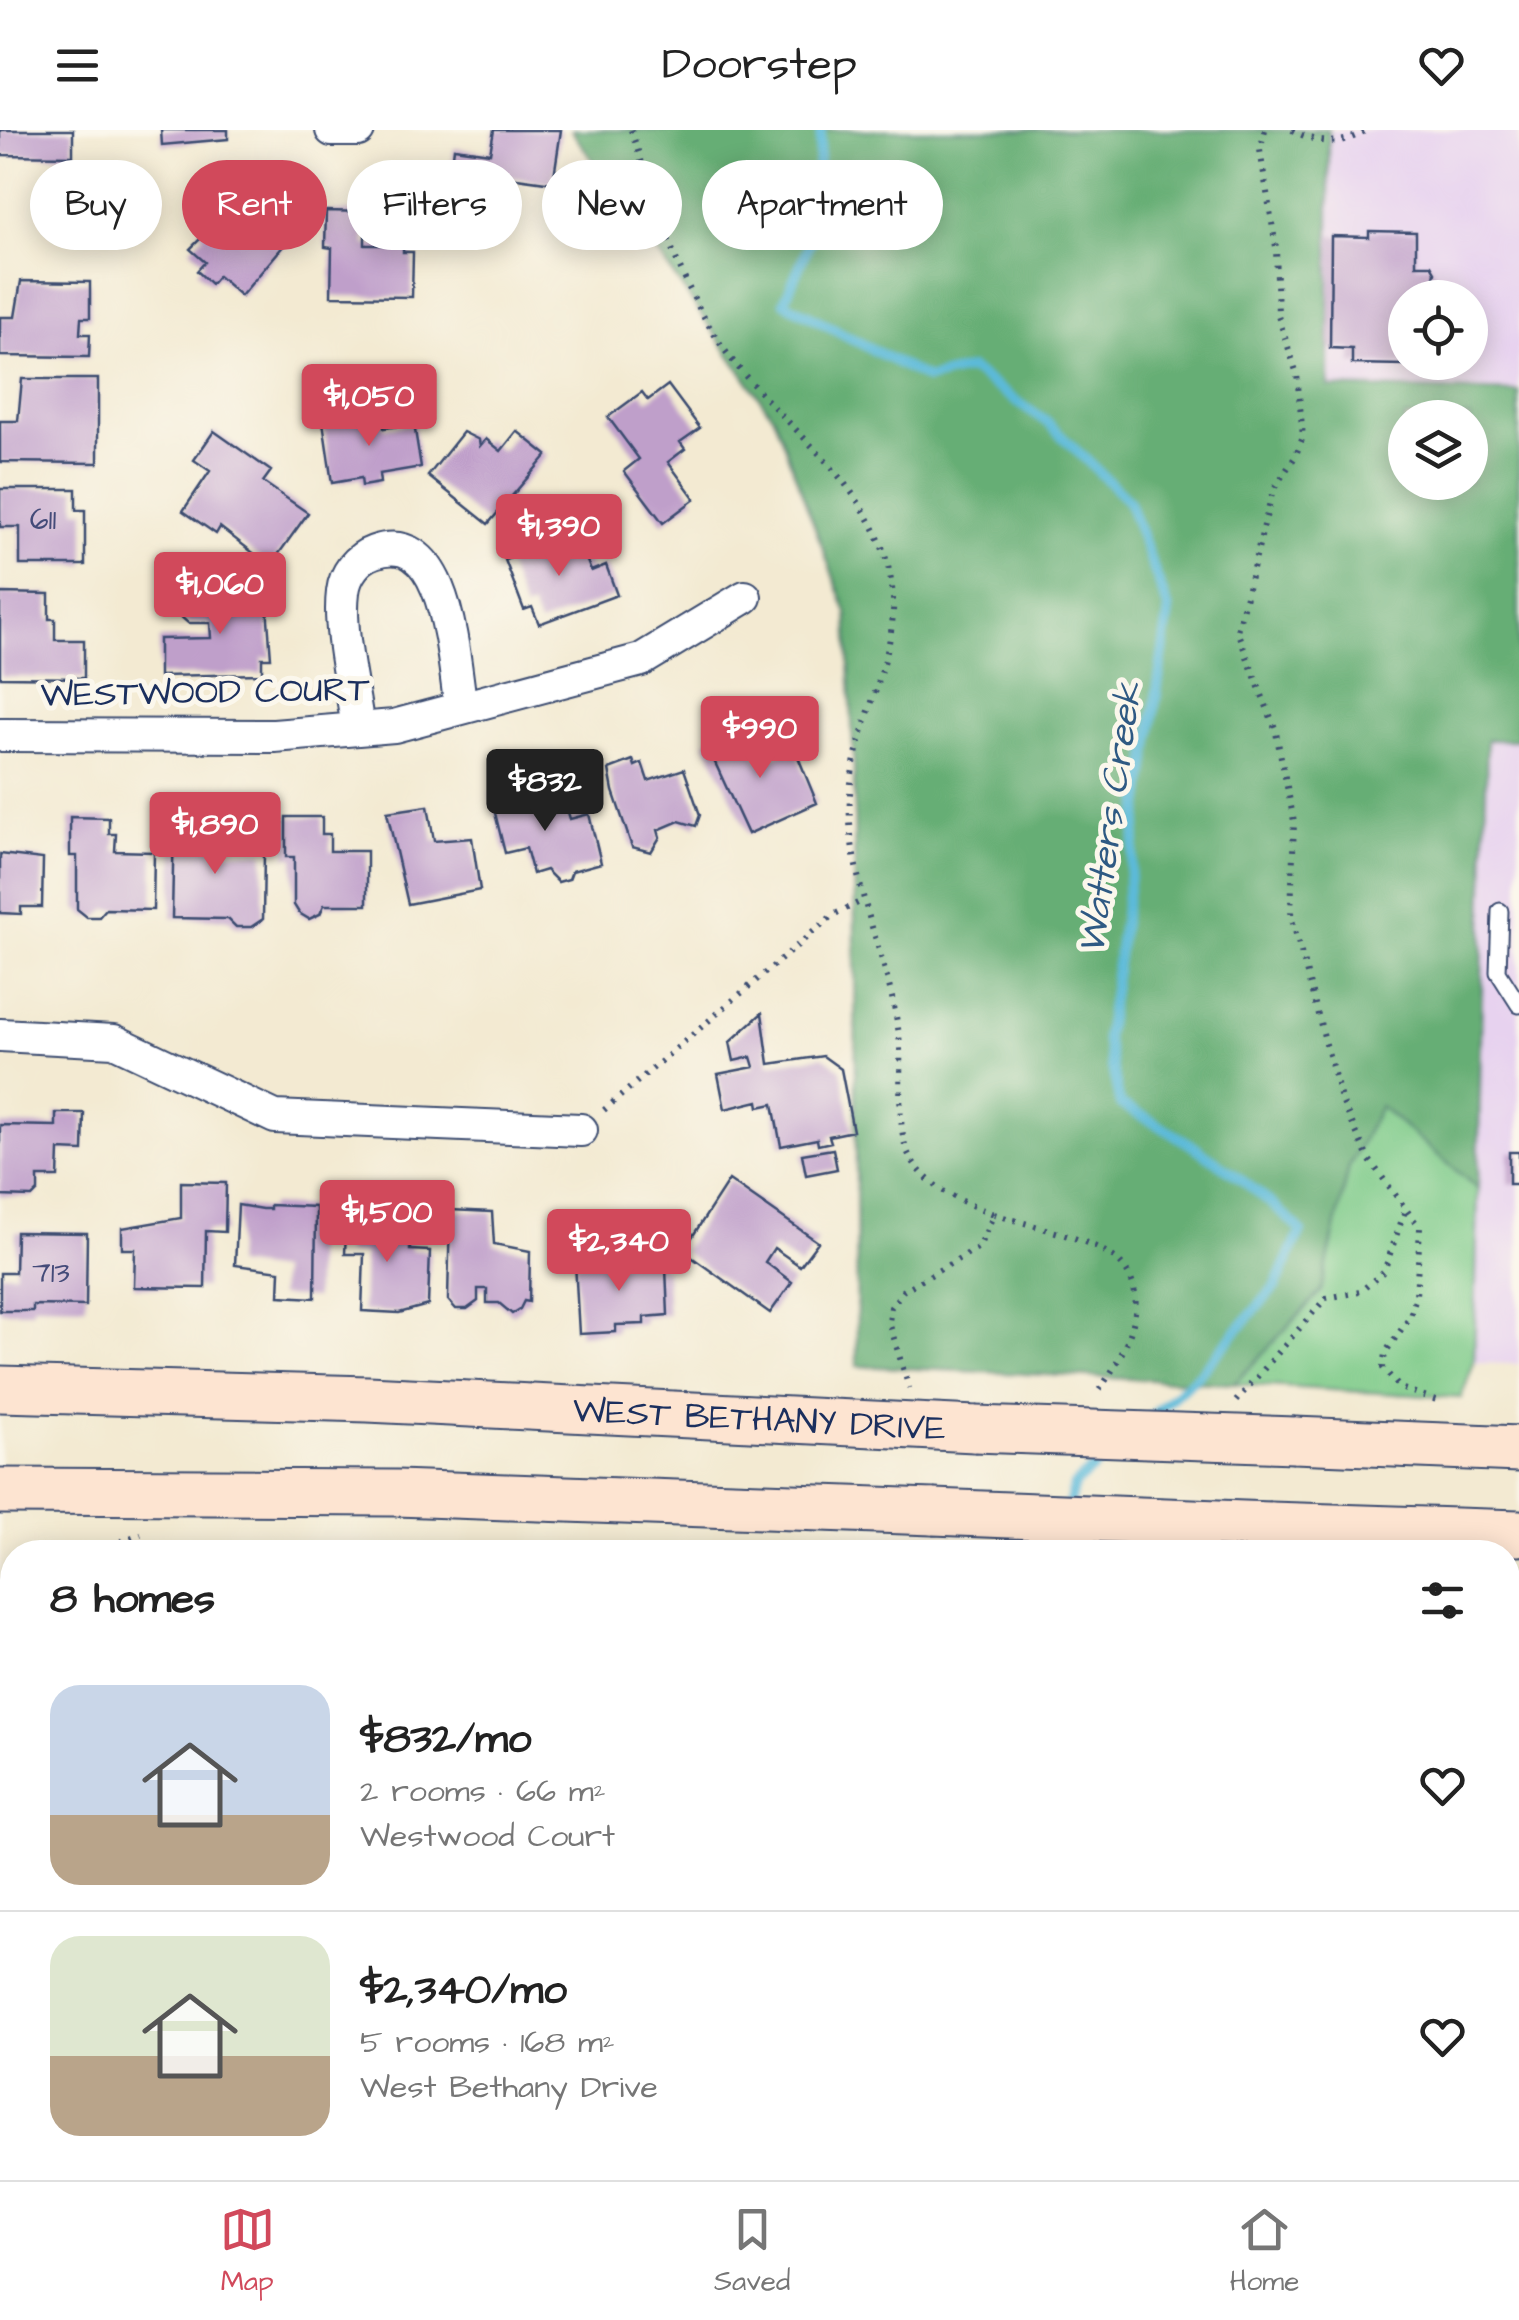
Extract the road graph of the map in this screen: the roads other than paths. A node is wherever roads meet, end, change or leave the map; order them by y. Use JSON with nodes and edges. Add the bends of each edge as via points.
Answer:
{"nodes":[{"id":1,"x":332,"y":130,"type":"edge"},
{"id":2,"x":358,"y":130,"type":"edge"},
{"id":3,"x":745,"y":596,"type":"dead end"},
{"id":4,"x":461,"y":708,"type":"junction"},
{"id":5,"x":358,"y":729,"type":"junction"},
{"id":6,"x":0,"y":735,"type":"edge"},
{"id":7,"x":1500,"y":911,"type":"dead end"},
{"id":8,"x":1519,"y":1004,"type":"edge"},
{"id":9,"x":0,"y":1035,"type":"edge"},
{"id":10,"x":581,"y":1130,"type":"road end"},
{"id":11,"x":0,"y":1389,"type":"edge"},
{"id":12,"x":1519,"y":1449,"type":"edge"},
{"id":13,"x":0,"y":1490,"type":"edge"},
{"id":14,"x":1519,"y":1533,"type":"edge"}],
"edges":[{"from":1,"to":2,"type":"street"},
{"from":3,"to":4,"type":"street","name":"WESTWOOD COURT","via":[[641,660]]},
{"from":4,"to":5,"type":"street","name":"WESTWOOD COURT"},
{"from":4,"to":5,"type":"street","via":[[435,576],[413,554],[382,549],[355,565],[342,594]]},
{"from":5,"to":6,"type":"street","name":"WESTWOOD COURT","via":[[274,736]]},
{"from":7,"to":8,"type":"lane","via":[[1498,972]]},
{"from":9,"to":10,"type":"street","via":[[114,1041],[274,1118]]},
{"from":11,"to":12,"type":"main road","name":"WEST BETHANY DRIVE","bridge":true},
{"from":13,"to":14,"type":"main road","bridge":true,"via":[[396,1493]]}]}
